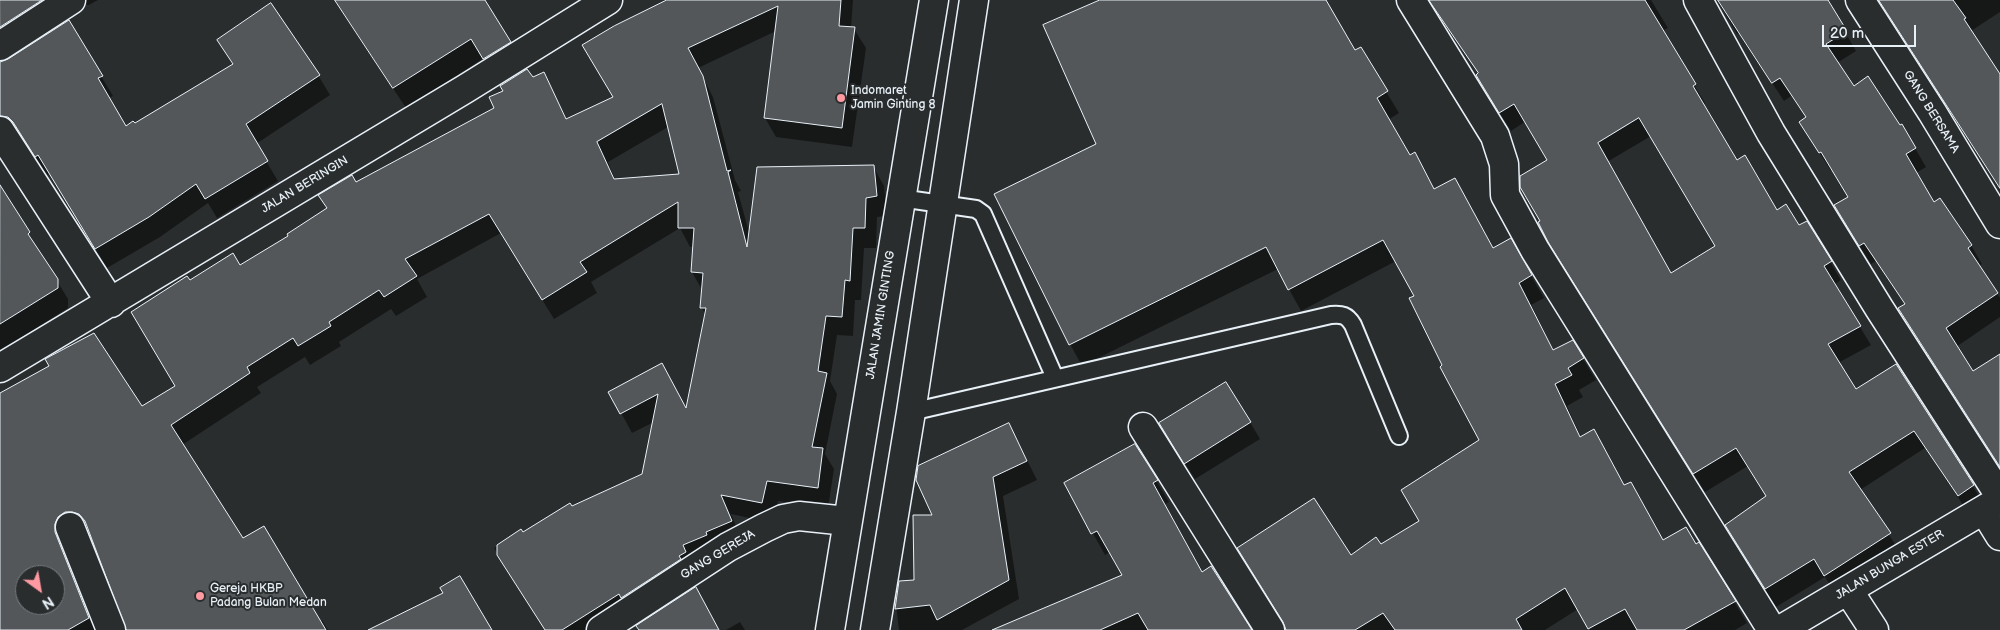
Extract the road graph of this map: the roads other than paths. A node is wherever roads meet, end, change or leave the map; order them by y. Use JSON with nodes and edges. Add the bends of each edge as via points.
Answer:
{"nodes":[{"id":1,"x":71,"y":0,"type":"edge"},
{"id":2,"x":608,"y":0,"type":"edge"},
{"id":3,"x":934,"y":0,"type":"edge"},
{"id":4,"x":974,"y":0,"type":"edge"},
{"id":5,"x":1411,"y":0,"type":"edge"},
{"id":6,"x":1698,"y":0,"type":"edge"},
{"id":7,"x":1860,"y":0,"type":"edge"},
{"id":8,"x":0,"y":46,"type":"edge"},
{"id":9,"x":0,"y":131,"type":"edge"},
{"id":10,"x":900,"y":198,"type":"junction"},
{"id":11,"x":941,"y":205,"type":"junction"},
{"id":12,"x":2000,"y":224,"type":"edge"},
{"id":13,"x":111,"y":302,"type":"junction"},
{"id":14,"x":0,"y":368,"type":"edge"},
{"id":15,"x":1055,"y":378,"type":"junction"},
{"id":16,"x":911,"y":412,"type":"junction"},
{"id":17,"x":1143,"y":427,"type":"dead end"},
{"id":18,"x":1398,"y":436,"type":"dead end"},
{"id":19,"x":1995,"y":502,"type":"edge"},
{"id":20,"x":847,"y":521,"type":"junction"},
{"id":21,"x":70,"y":527,"type":"dead end"},
{"id":22,"x":2000,"y":536,"type":"edge"},
{"id":23,"x":1848,"y":590,"type":"junction"},
{"id":24,"x":110,"y":630,"type":"edge"},
{"id":25,"x":601,"y":630,"type":"edge"},
{"id":26,"x":830,"y":630,"type":"edge"},
{"id":27,"x":875,"y":630,"type":"edge"},
{"id":28,"x":1270,"y":630,"type":"edge"},
{"id":29,"x":1772,"y":630,"type":"edge"},
{"id":30,"x":1780,"y":630,"type":"edge"},
{"id":31,"x":1874,"y":630,"type":"edge"}],
"edges":[{"from":1,"to":8,"type":"street"},
{"from":2,"to":13,"type":"street","name":"JALAN BERINGIN"},
{"from":3,"to":10,"type":"street","name":"JALAN JAMIN GINTING"},
{"from":4,"to":11,"type":"street"},
{"from":5,"to":29,"type":"street","via":[[1495,136],[1504,164],[1505,195],[1535,250]]},
{"from":6,"to":19,"type":"street","via":[[1771,134]]},
{"from":7,"to":12,"type":"street","name":"GANG BERSAMA"},
{"from":9,"to":13,"type":"street"},
{"from":10,"to":11,"type":"lane"},
{"from":10,"to":20,"type":"street","name":"JALAN JAMIN GINTING"},
{"from":11,"to":15,"type":"lane","via":[[976,209],[983,214]]},
{"from":11,"to":16,"type":"street"},
{"from":13,"to":14,"type":"street","name":"JALAN BERINGIN"},
{"from":15,"to":16,"type":"lane"},
{"from":15,"to":18,"type":"lane","via":[[1340,314],[1348,317],[1353,325]]},
{"from":16,"to":27,"type":"street"},
{"from":17,"to":28,"type":"street"},
{"from":19,"to":22,"type":"street"},
{"from":19,"to":23,"type":"street","name":"JALAN BUNGA ESTER"},
{"from":20,"to":25,"type":"street","name":"GANG GEREJA","via":[[799,516],[764,528],[728,547]]},
{"from":20,"to":26,"type":"street","name":"JALAN JAMIN GINTING"},
{"from":21,"to":24,"type":"street"},
{"from":23,"to":30,"type":"street","name":"JALAN BUNGA ESTER"},
{"from":23,"to":31,"type":"street"}]}
